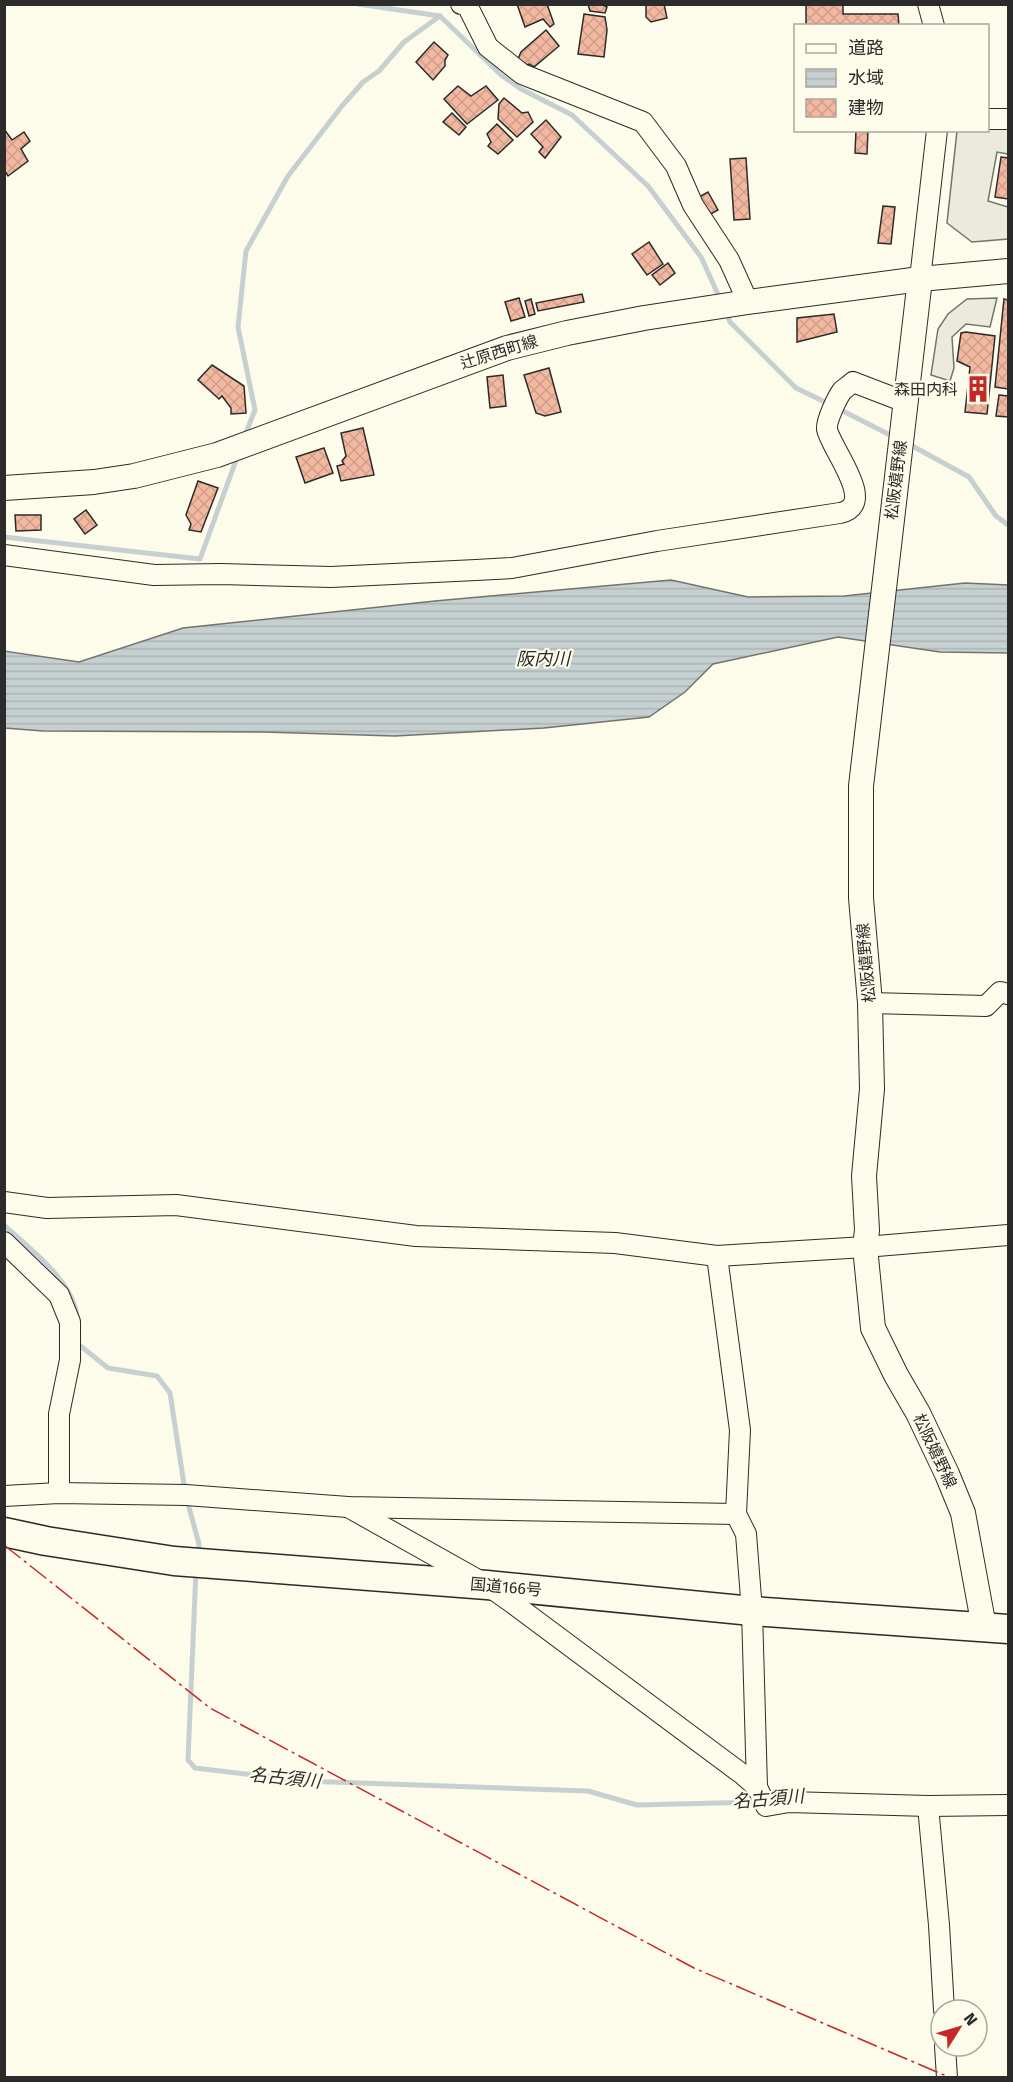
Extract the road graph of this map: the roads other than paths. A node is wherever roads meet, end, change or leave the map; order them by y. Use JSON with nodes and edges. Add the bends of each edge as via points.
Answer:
{"nodes":[{"id":1,"x":461,"y":4,"type":"edge"},
{"id":2,"x":928,"y":4,"type":"edge"},
{"id":3,"x":933,"y":24,"type":"edge"},
{"id":4,"x":989,"y":119,"type":"edge"},
{"id":5,"x":1008,"y":119,"type":"edge"},
{"id":6,"x":937,"y":132,"type":"edge"},
{"id":7,"x":1008,"y":271,"type":"edge"},
{"id":8,"x":920,"y":279,"type":"junction"},
{"id":9,"x":748,"y":302,"type":"junction"},
{"id":10,"x":905,"y":402,"type":"junction"},
{"id":11,"x":4,"y":488,"type":"edge"},
{"id":12,"x":4,"y":555,"type":"edge"},
{"id":13,"x":1008,"y":994,"type":"edge"},
{"id":14,"x":870,"y":1003,"type":"junction"},
{"id":15,"x":4,"y":1202,"type":"edge"},
{"id":16,"x":1008,"y":1235,"type":"edge"},
{"id":17,"x":4,"y":1242,"type":"edge"},
{"id":18,"x":865,"y":1247,"type":"junction"},
{"id":19,"x":717,"y":1256,"type":"junction"},
{"id":20,"x":59,"y":1493,"type":"junction"},
{"id":21,"x":4,"y":1496,"type":"edge"},
{"id":22,"x":348,"y":1507,"type":"junction"},
{"id":23,"x":736,"y":1514,"type":"junction"},
{"id":24,"x":4,"y":1532,"type":"edge"},
{"id":25,"x":487,"y":1585,"type":"junction"},
{"id":26,"x":752,"y":1611,"type":"junction"},
{"id":27,"x":996,"y":1628,"type":"edge"},
{"id":28,"x":760,"y":1793,"type":"junction"},
{"id":29,"x":1008,"y":1805,"type":"edge"},
{"id":30,"x":928,"y":1806,"type":"junction"},
{"id":31,"x":943,"y":1998,"type":"edge"},
{"id":32,"x":945,"y":2058,"type":"edge"},
{"id":33,"x":946,"y":2078,"type":"edge"}],
"edges":[{"from":1,"to":9,"type":"street","via":[[466,5],[488,47],[522,74],[643,122],[676,166],[693,206],[729,260]]},
{"from":2,"to":3,"type":"street"},
{"from":4,"to":5,"type":"street"},
{"from":6,"to":8,"type":"street"},
{"from":7,"to":8,"type":"main road","name":"辻原西町線"},
{"from":8,"to":9,"type":"main road","name":"辻原西町線"},
{"from":8,"to":10,"type":"main road","name":"松阪嬉野線"},
{"from":9,"to":11,"type":"main road","name":"辻原西町線","via":[[603,325],[507,348],[228,451],[134,476]]},
{"from":10,"to":12,"type":"street","via":[[854,382],[843,391],[827,429],[856,491],[846,512],[512,568],[331,577],[164,575]]},
{"from":10,"to":14,"type":"main road","name":"松阪嬉野線","via":[[861,786],[861,898]]},
{"from":13,"to":14,"type":"street","via":[[999,992],[986,1006]]},
{"from":14,"to":18,"type":"main road","name":"松阪嬉野線","via":[[872,1098],[864,1176]]},
{"from":15,"to":19,"type":"street","via":[[46,1208],[176,1205],[416,1236],[615,1243]]},
{"from":16,"to":18,"type":"street"},
{"from":17,"to":20,"type":"street","via":[[59,1295],[70,1322],[70,1360],[59,1414]]},
{"from":18,"to":19,"type":"street"},
{"from":18,"to":27,"type":"main road","name":"松阪嬉野線","via":[[873,1328],[918,1413],[963,1513]]},
{"from":19,"to":23,"type":"street","via":[[741,1430]]},
{"from":20,"to":21,"type":"street"},
{"from":20,"to":22,"type":"street","via":[[186,1495]]},
{"from":22,"to":23,"type":"street"},
{"from":22,"to":25,"type":"street"},
{"from":23,"to":26,"type":"street","via":[[746,1534]]},
{"from":24,"to":25,"type":"highway","name":"国道166号","via":[[174,1561]]},
{"from":25,"to":26,"type":"highway","name":"国道166号"},
{"from":25,"to":28,"type":"street"},
{"from":26,"to":27,"type":"highway","name":"国道166号"},
{"from":26,"to":28,"type":"street"},
{"from":28,"to":30,"type":"street","via":[[789,1802]]},
{"from":29,"to":30,"type":"street"},
{"from":30,"to":31,"type":"street"},
{"from":32,"to":33,"type":"street"}]}
